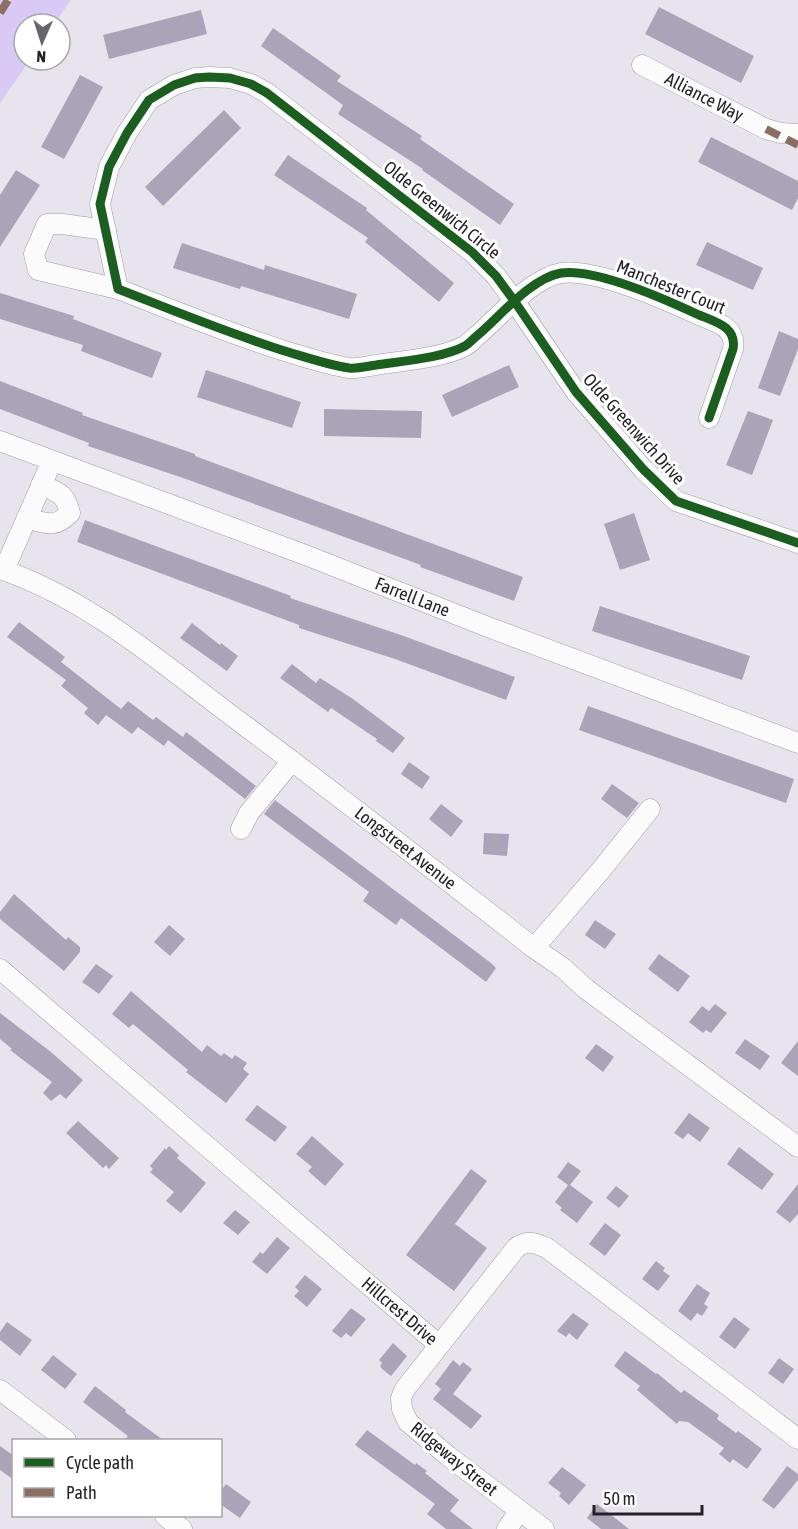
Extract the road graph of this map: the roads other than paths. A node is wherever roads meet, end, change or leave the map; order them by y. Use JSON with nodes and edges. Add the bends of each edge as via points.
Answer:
{"nodes":[{"id":1,"x":642,"y":65,"type":"dead end"},
{"id":2,"x":766,"y":129,"type":"junction"},
{"id":3,"x":798,"y":134,"type":"edge"},
{"id":4,"x":798,"y":145,"type":"edge"},
{"id":5,"x":106,"y":230,"type":"junction"},
{"id":6,"x":118,"y":289,"type":"junction"},
{"id":7,"x":515,"y":302,"type":"junction"},
{"id":8,"x":709,"y":418,"type":"dead end"},
{"id":9,"x":0,"y":441,"type":"edge"},
{"id":10,"x":52,"y":461,"type":"junction"},
{"id":11,"x":41,"y":485,"type":"junction"},
{"id":12,"x":27,"y":518,"type":"junction"},
{"id":13,"x":798,"y":543,"type":"edge"},
{"id":14,"x":2,"y":569,"type":"edge"},
{"id":15,"x":798,"y":743,"type":"edge"},
{"id":16,"x":292,"y":761,"type":"junction"},
{"id":17,"x":650,"y":809,"type":"dead end"},
{"id":18,"x":241,"y":829,"type":"dead end"},
{"id":19,"x":534,"y":948,"type":"junction"},
{"id":20,"x":0,"y":969,"type":"edge"},
{"id":21,"x":798,"y":1147,"type":"edge"},
{"id":22,"x":439,"y":1345,"type":"junction"},
{"id":23,"x":0,"y":1390,"type":"edge"},
{"id":24,"x":65,"y":1439,"type":"edge"},
{"id":25,"x":798,"y":1439,"type":"edge"},
{"id":26,"x":519,"y":1511,"type":"junction"},
{"id":27,"x":167,"y":1517,"type":"edge"},
{"id":28,"x":182,"y":1529,"type":"edge"},
{"id":29,"x":507,"y":1529,"type":"edge"},
{"id":30,"x":544,"y":1529,"type":"edge"}],
"edges":[{"from":1,"to":2,"type":"street","name":"Alliance Way"},
{"from":2,"to":3,"type":"street","name":"Alliance Way"},
{"from":2,"to":4,"type":"street","name":"Alliance Way"},
{"from":5,"to":6,"type":"street","name":"Olde Greenwich Circle"},
{"from":5,"to":6,"type":"street","via":[[47,224],[34,254],[38,270]]},
{"from":5,"to":7,"type":"street","name":"Olde Greenwich Circle","via":[[100,204],[109,167],[149,100],[195,78],[230,78],[267,93],[462,245],[496,276]]},
{"from":6,"to":7,"type":"street","via":[[242,338],[351,369],[426,358],[465,346]]},
{"from":7,"to":8,"type":"street","name":"Manchester Court","via":[[546,277],[576,272],[648,294],[727,327],[732,333],[733,349]]},
{"from":7,"to":13,"type":"street","name":"Olde Greenwich Drive","via":[[576,392],[676,501]]},
{"from":9,"to":10,"type":"street","name":"Farrell Lane"},
{"from":10,"to":11,"type":"street"},
{"from":10,"to":15,"type":"street","name":"Farrell Lane"},
{"from":11,"to":12,"type":"street"},
{"from":11,"to":12,"type":"street","via":[[60,493],[70,513],[62,522],[50,524]]},
{"from":12,"to":14,"type":"street"},
{"from":14,"to":16,"type":"street","name":"Longstreet Avenue","via":[[85,608]]},
{"from":16,"to":18,"type":"street","via":[[249,813]]},
{"from":16,"to":19,"type":"street","name":"Longstreet Avenue"},
{"from":17,"to":19,"type":"street"},
{"from":19,"to":21,"type":"street","name":"Longstreet Avenue"},
{"from":20,"to":22,"type":"street","name":"Hillcrest Drive"},
{"from":22,"to":25,"type":"street","name":"Hillcrest Drive","via":[[516,1248],[532,1242],[547,1248]]},
{"from":22,"to":26,"type":"street","name":"Ridgeway Street","via":[[405,1389],[405,1418]]},
{"from":23,"to":24,"type":"street"},
{"from":26,"to":29,"type":"street"},
{"from":26,"to":30,"type":"street","name":"Ridgeway Street"},
{"from":27,"to":28,"type":"street"}]}
